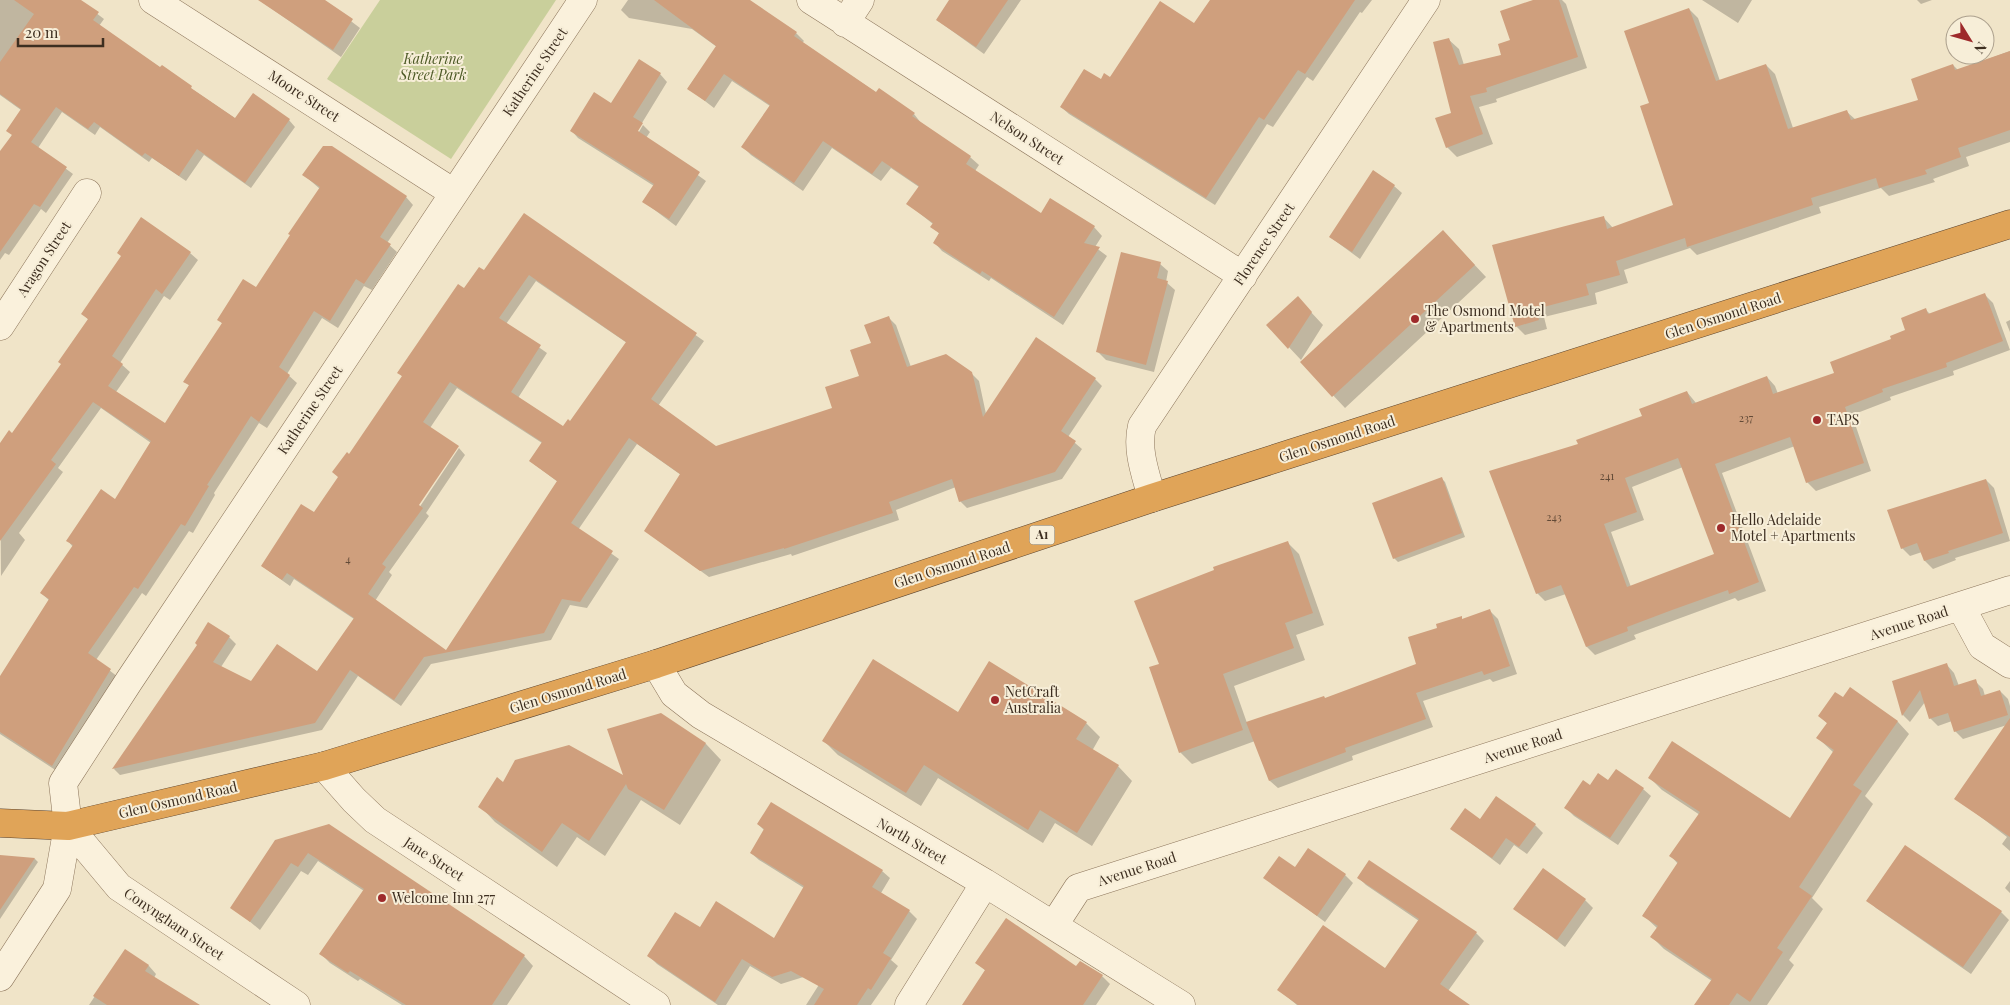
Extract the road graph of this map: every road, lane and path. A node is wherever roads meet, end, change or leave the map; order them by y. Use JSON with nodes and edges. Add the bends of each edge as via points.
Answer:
{"nodes":[{"id":1,"x":153,"y":0,"type":"edge"},
{"id":2,"x":583,"y":0,"type":"edge"},
{"id":3,"x":811,"y":0,"type":"edge"},
{"id":4,"x":860,"y":0,"type":"edge"},
{"id":5,"x":1426,"y":0,"type":"edge"},
{"id":6,"x":845,"y":23,"type":"junction"},
{"id":7,"x":87,"y":192,"type":"dead end"},
{"id":8,"x":454,"y":193,"type":"junction"},
{"id":9,"x":2010,"y":224,"type":"edge"},
{"id":10,"x":1243,"y":276,"type":"junction"},
{"id":11,"x":0,"y":326,"type":"edge"},
{"id":12,"x":1152,"y":498,"type":"junction"},
{"id":13,"x":2010,"y":590,"type":"edge"},
{"id":14,"x":1961,"y":607,"type":"junction"},
{"id":15,"x":656,"y":664,"type":"junction"},
{"id":16,"x":2010,"y":664,"type":"edge"},
{"id":17,"x":324,"y":766,"type":"junction"},
{"id":18,"x":0,"y":822,"type":"edge"},
{"id":19,"x":68,"y":826,"type":"junction"},
{"id":20,"x":985,"y":883,"type":"junction"},
{"id":21,"x":1054,"y":925,"type":"junction"},
{"id":22,"x":0,"y":977,"type":"edge"},
{"id":23,"x":296,"y":1005,"type":"edge"},
{"id":24,"x":656,"y":1005,"type":"edge"},
{"id":25,"x":909,"y":1005,"type":"edge"},
{"id":26,"x":1181,"y":1005,"type":"edge"}],
"edges":[{"from":1,"to":8,"type":"street","name":"Moore Street"},
{"from":2,"to":8,"type":"street","name":"Katherine Street"},
{"from":3,"to":6,"type":"street","name":"Nelson Street"},
{"from":4,"to":6,"type":"street"},
{"from":5,"to":10,"type":"street","name":"Florence Street"},
{"from":6,"to":10,"type":"street","name":"Nelson Street"},
{"from":7,"to":11,"type":"street","name":"Aragon Street"},
{"from":8,"to":19,"type":"street","name":"Katherine Street","via":[[63,783]]},
{"from":9,"to":12,"type":"highway","name":"Glen Osmond Road","number":"A1"},
{"from":10,"to":12,"type":"street","name":"Florence Street","via":[[1142,426],[1140,453]]},
{"from":12,"to":15,"type":"highway","name":"Glen Osmond Road","number":"A1"},
{"from":13,"to":14,"type":"street","name":"Avenue Road"},
{"from":14,"to":16,"type":"street","via":[[1982,646]]},
{"from":14,"to":21,"type":"street","name":"Avenue Road","via":[[1078,888]]},
{"from":15,"to":17,"type":"highway","name":"Glen Osmond Road","number":"A1"},
{"from":15,"to":20,"type":"street","name":"North Street","via":[[674,694],[701,715]]},
{"from":17,"to":19,"type":"highway","name":"Glen Osmond Road","number":"A1"},
{"from":17,"to":24,"type":"street","name":"Jane Street","via":[[375,820]]},
{"from":18,"to":19,"type":"highway","name":"Glen Osmond Road","number":"A1"},
{"from":19,"to":22,"type":"street","name":"Katherine Street","via":[[57,889]]},
{"from":19,"to":23,"type":"street","name":"Conyngham Street","via":[[119,887]]},
{"from":20,"to":21,"type":"street","name":"North Street"},
{"from":20,"to":25,"type":"street"},
{"from":21,"to":26,"type":"street","name":"North Street"}]}
